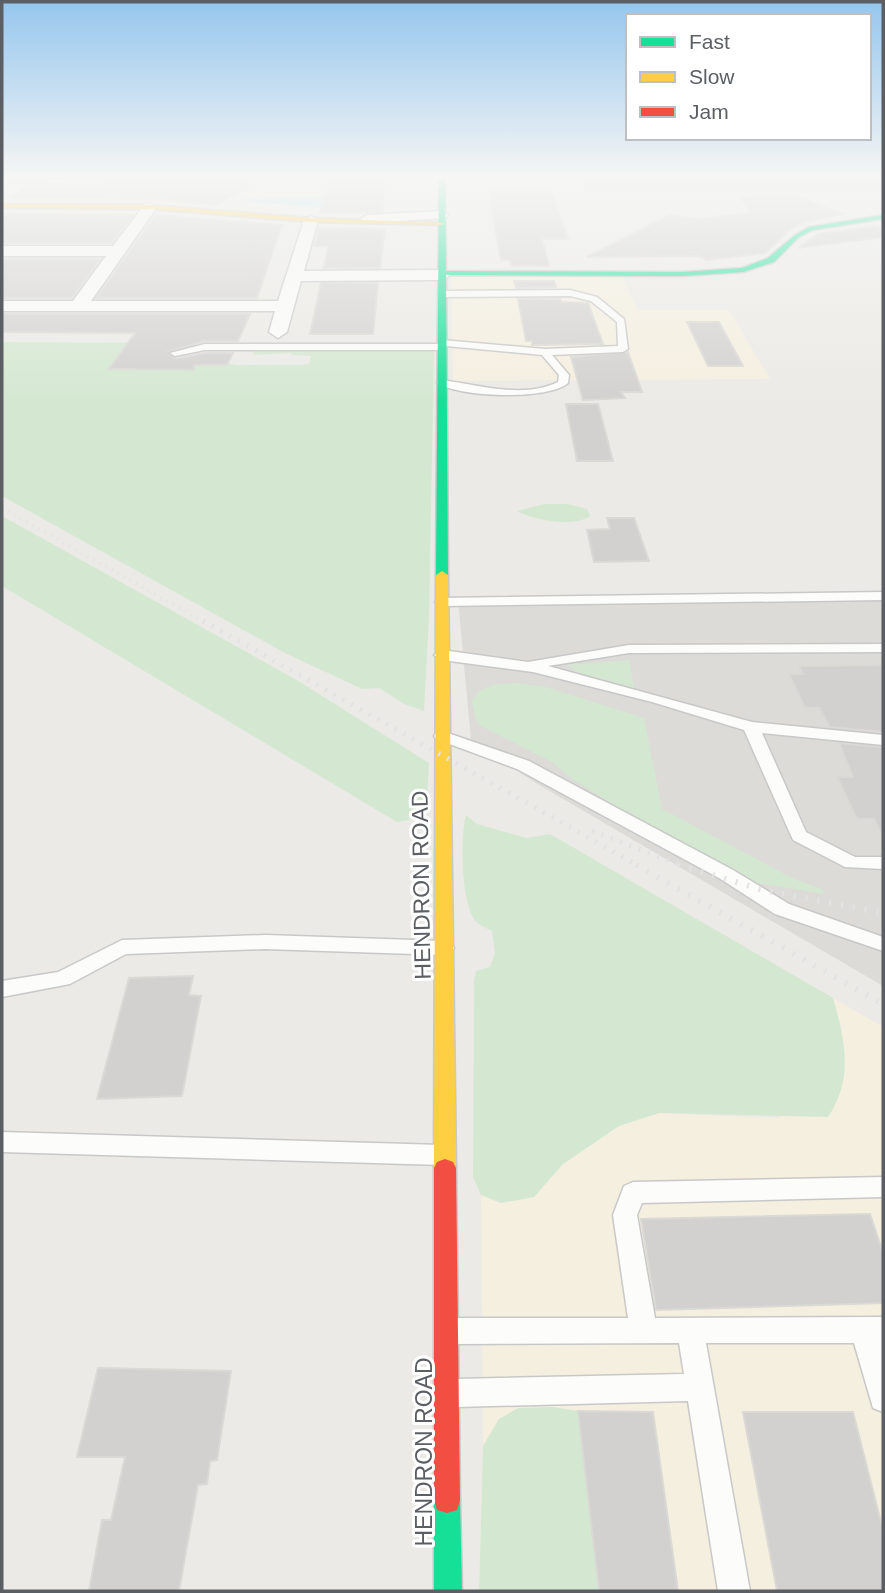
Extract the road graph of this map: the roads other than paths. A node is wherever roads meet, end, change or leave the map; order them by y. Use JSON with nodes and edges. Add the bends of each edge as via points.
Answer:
{"nodes":[{"id":1,"x":117,"y":252,"type":"edge"},
{"id":2,"x":302,"y":252,"type":"edge"},
{"id":3,"x":442,"y":252,"type":"edge"},
{"id":4,"x":780,"y":252,"type":"edge"},
{"id":5,"x":442,"y":272,"type":"junction"},
{"id":6,"x":296,"y":273,"type":"junction"},
{"id":7,"x":442,"y":294,"type":"junction"},
{"id":8,"x":2,"y":306,"type":"edge"},
{"id":9,"x":78,"y":306,"type":"junction"},
{"id":10,"x":286,"y":306,"type":"junction"},
{"id":11,"x":278,"y":332,"type":"dead end"},
{"id":12,"x":442,"y":345,"type":"junction"},
{"id":13,"x":545,"y":352,"type":"junction"},
{"id":14,"x":175,"y":354,"type":"dead end"},
{"id":15,"x":442,"y":383,"type":"junction"},
{"id":16,"x":883,"y":596,"type":"edge"},
{"id":17,"x":442,"y":602,"type":"junction"},
{"id":18,"x":883,"y":648,"type":"edge"},
{"id":19,"x":442,"y":654,"type":"junction"},
{"id":20,"x":521,"y":666,"type":"junction"},
{"id":21,"x":751,"y":727,"type":"junction"},
{"id":22,"x":442,"y":736,"type":"junction"},
{"id":23,"x":883,"y":740,"type":"edge"},
{"id":24,"x":883,"y":863,"type":"edge"},
{"id":25,"x":883,"y":944,"type":"edge"},
{"id":26,"x":445,"y":948,"type":"junction"},
{"id":27,"x":2,"y":989,"type":"edge"},
{"id":28,"x":2,"y":1142,"type":"edge"},
{"id":29,"x":446,"y":1155,"type":"junction"},
{"id":30,"x":883,"y":1187,"type":"edge"},
{"id":31,"x":690,"y":1330,"type":"junction"},
{"id":32,"x":874,"y":1330,"type":"edge"},
{"id":33,"x":446,"y":1331,"type":"junction"},
{"id":34,"x":644,"y":1331,"type":"junction"},
{"id":35,"x":701,"y":1387,"type":"junction"},
{"id":36,"x":447,"y":1394,"type":"junction"},
{"id":37,"x":883,"y":1398,"type":"edge"},
{"id":38,"x":448,"y":1591,"type":"edge"},
{"id":39,"x":734,"y":1591,"type":"edge"}],
"edges":[{"from":1,"to":9,"type":"street"},
{"from":2,"to":6,"type":"street"},
{"from":3,"to":5,"type":"street","name":"HENDRON ROAD"},
{"from":4,"to":5,"type":"street","via":[[772,260],[733,271]]},
{"from":5,"to":6,"type":"street"},
{"from":5,"to":7,"type":"street","name":"HENDRON ROAD"},
{"from":6,"to":10,"type":"street"},
{"from":7,"to":12,"type":"street","name":"HENDRON ROAD"},
{"from":7,"to":13,"type":"lane","via":[[570,293],[594,299],[621,321],[623,349]]},
{"from":8,"to":9,"type":"street"},
{"from":9,"to":10,"type":"street"},
{"from":10,"to":11,"type":"street"},
{"from":12,"to":13,"type":"lane"},
{"from":12,"to":14,"type":"lane","via":[[205,347]]},
{"from":12,"to":15,"type":"street","name":"HENDRON ROAD"},
{"from":13,"to":15,"type":"lane","via":[[564,374],[563,383],[553,391]]},
{"from":15,"to":17,"type":"street","name":"HENDRON ROAD"},
{"from":16,"to":17,"type":"lane"},
{"from":17,"to":19,"type":"street","name":"HENDRON ROAD"},
{"from":18,"to":20,"type":"lane","via":[[629,649]]},
{"from":19,"to":20,"type":"lane"},
{"from":19,"to":22,"type":"street","name":"HENDRON ROAD"},
{"from":20,"to":21,"type":"lane"},
{"from":21,"to":23,"type":"lane"},
{"from":21,"to":24,"type":"lane","via":[[799,836],[852,863]]},
{"from":22,"to":25,"type":"lane","via":[[523,765],[782,909]]},
{"from":22,"to":26,"type":"street","name":"HENDRON ROAD"},
{"from":26,"to":27,"type":"lane","via":[[265,942],[122,947],[63,979]]},
{"from":26,"to":29,"type":"street","name":"HENDRON ROAD"},
{"from":28,"to":29,"type":"lane"},
{"from":29,"to":33,"type":"street","name":"HENDRON ROAD"},
{"from":30,"to":34,"type":"lane","via":[[633,1193],[625,1215]]},
{"from":31,"to":32,"type":"lane"},
{"from":31,"to":34,"type":"lane"},
{"from":31,"to":35,"type":"lane"},
{"from":32,"to":37,"type":"lane"},
{"from":33,"to":34,"type":"lane"},
{"from":33,"to":36,"type":"street","name":"HENDRON ROAD"},
{"from":35,"to":36,"type":"lane"},
{"from":35,"to":39,"type":"lane"},
{"from":36,"to":38,"type":"street","name":"HENDRON ROAD"}]}
